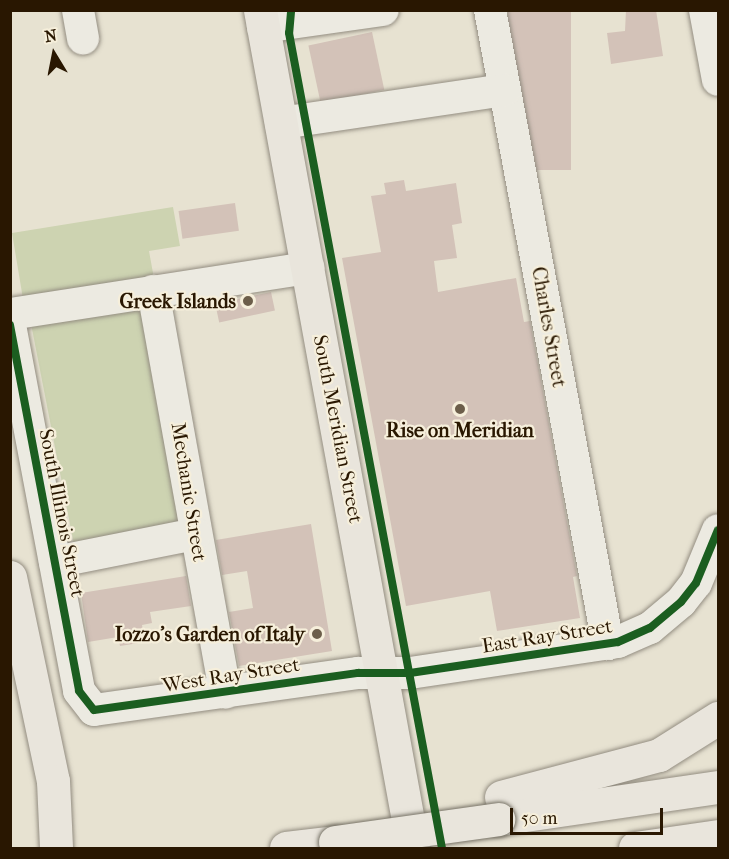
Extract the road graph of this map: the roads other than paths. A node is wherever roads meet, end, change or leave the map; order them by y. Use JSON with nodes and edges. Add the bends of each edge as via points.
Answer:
{"nodes":[{"id":1,"x":383,"y":10,"type":"edge"},
{"id":2,"x":490,"y":10,"type":"edge"},
{"id":3,"x":705,"y":10,"type":"edge"},
{"id":4,"x":262,"y":19,"type":"edge"},
{"id":5,"x":718,"y":80,"type":"edge"},
{"id":6,"x":505,"y":90,"type":"junction"},
{"id":7,"x":281,"y":123,"type":"junction"},
{"id":8,"x":308,"y":268,"type":"junction"},
{"id":9,"x":153,"y":291,"type":"junction"},
{"id":10,"x":10,"y":314,"type":"edge"},
{"id":11,"x":10,"y":325,"type":"edge"},
{"id":12,"x":718,"y":530,"type":"edge"},
{"id":13,"x":195,"y":534,"type":"junction"},
{"id":14,"x":55,"y":562,"type":"junction"},
{"id":15,"x":10,"y":577,"type":"edge"},
{"id":16,"x":608,"y":644,"type":"junction"},
{"id":17,"x":381,"y":671,"type":"junction"},
{"id":18,"x":225,"y":693,"type":"junction"},
{"id":19,"x":87,"y":705,"type":"joint"},
{"id":20,"x":718,"y":718,"type":"edge"},
{"id":21,"x":718,"y":786,"type":"edge"},
{"id":22,"x":499,"y":808,"type":"junction"},
{"id":23,"x":718,"y":836,"type":"edge"},
{"id":24,"x":56,"y":849,"type":"edge"},
{"id":25,"x":286,"y":849,"type":"edge"},
{"id":26,"x":413,"y":849,"type":"edge"},
{"id":27,"x":635,"y":849,"type":"edge"}],
"edges":[{"from":1,"to":4,"type":"street"},
{"from":2,"to":6,"type":"street","name":"Charles Street"},
{"from":3,"to":5,"type":"street"},
{"from":4,"to":7,"type":"main road","name":"South Meridian Street"},
{"from":6,"to":7,"type":"street"},
{"from":6,"to":16,"type":"street","name":"Charles Street"},
{"from":7,"to":8,"type":"main road","name":"South Meridian Street"},
{"from":8,"to":9,"type":"street"},
{"from":8,"to":17,"type":"main road","name":"South Meridian Street"},
{"from":9,"to":10,"type":"street"},
{"from":9,"to":13,"type":"street","name":"Mechanic Street"},
{"from":11,"to":14,"type":"street","name":"South Illinois Street"},
{"from":12,"to":16,"type":"street","name":"East Ray Street","via":[[696,583],[660,621]]},
{"from":13,"to":14,"type":"street"},
{"from":13,"to":18,"type":"street","name":"Mechanic Street"},
{"from":14,"to":19,"type":"street","name":"South Illinois Street","via":[[79,691]]},
{"from":15,"to":24,"type":"main road","via":[[53,781]]},
{"from":16,"to":17,"type":"street","name":"East Ray Street","via":[[410,673]]},
{"from":17,"to":18,"type":"street","name":"West Ray Street"},
{"from":17,"to":26,"type":"main road","name":"South Meridian Street"},
{"from":18,"to":19,"type":"street","name":"West Ray Street","via":[[102,712]]},
{"from":20,"to":22,"type":"main road","via":[[659,755]]},
{"from":21,"to":22,"type":"main road"},
{"from":22,"to":25,"type":"main road","bridge":true,"via":[[378,836]]},
{"from":23,"to":27,"type":"main road"}]}
